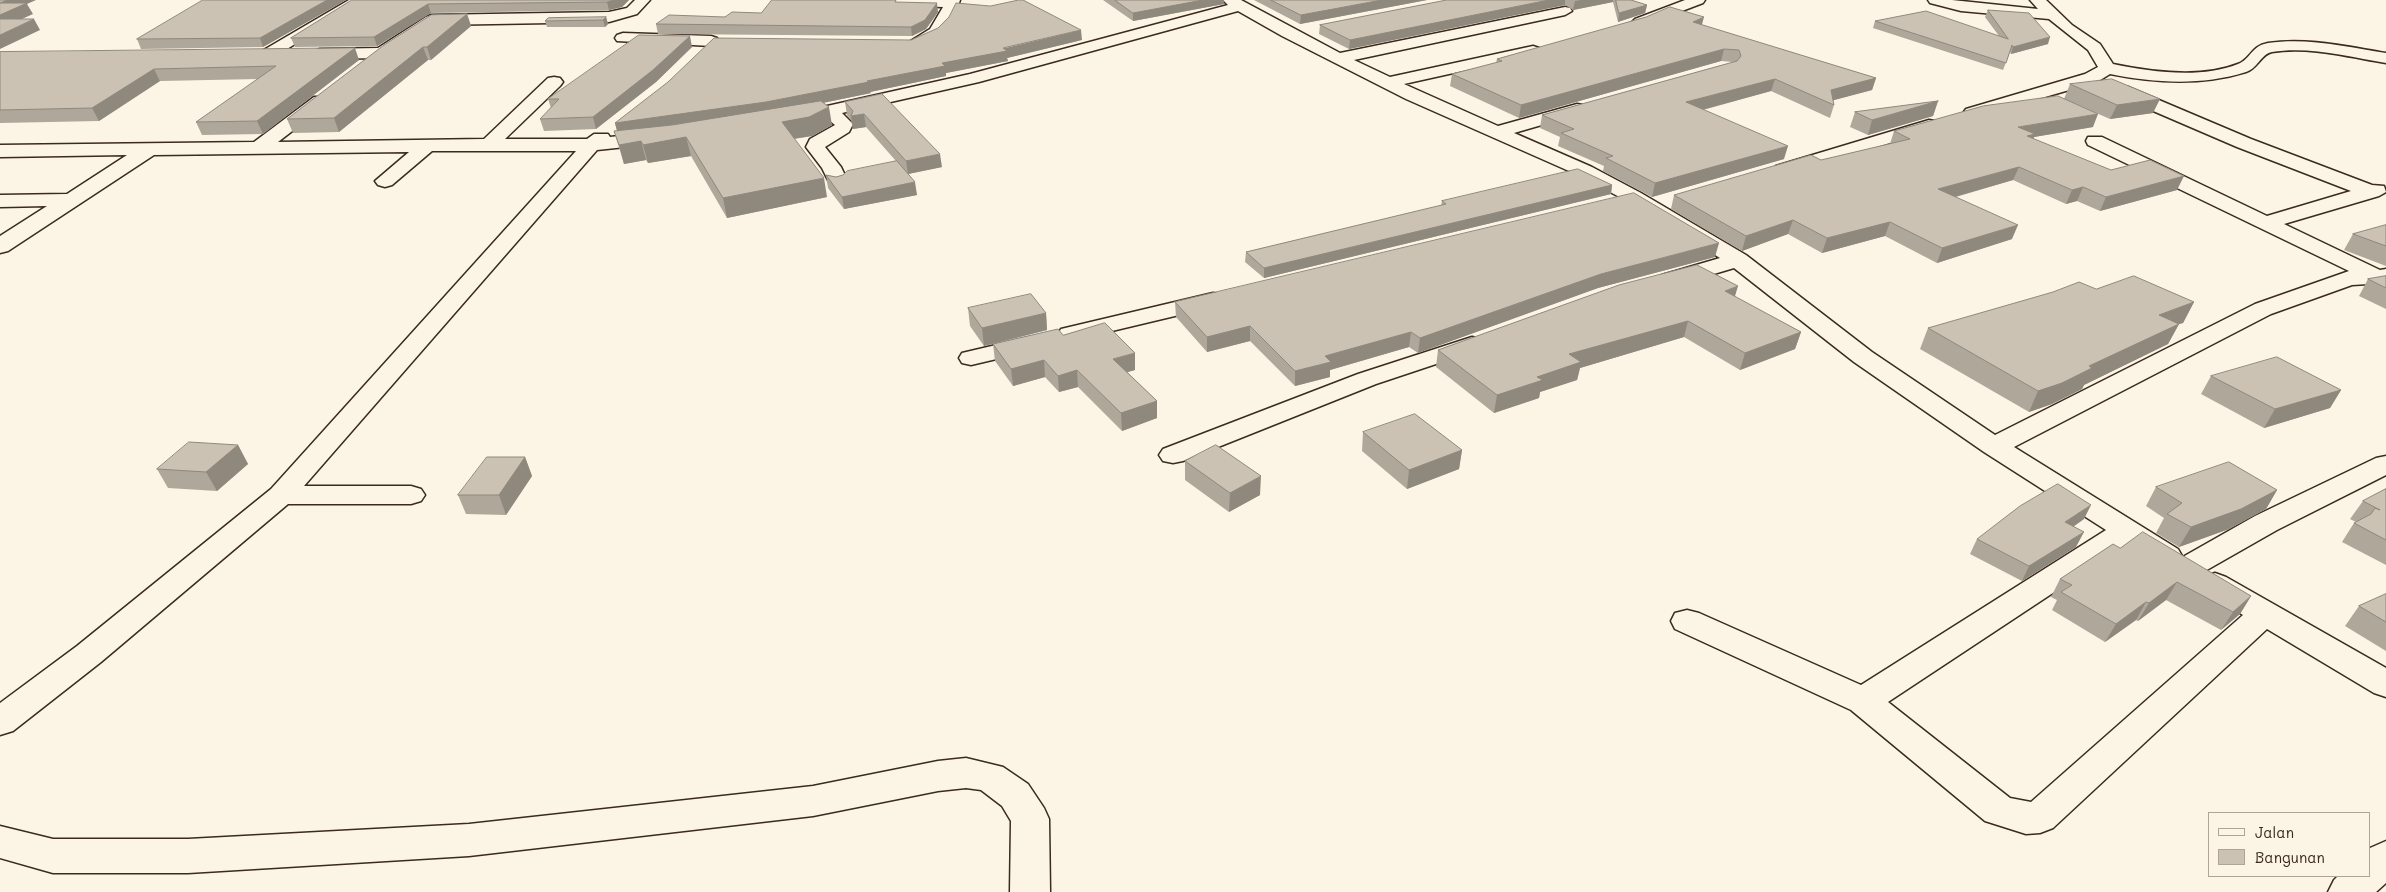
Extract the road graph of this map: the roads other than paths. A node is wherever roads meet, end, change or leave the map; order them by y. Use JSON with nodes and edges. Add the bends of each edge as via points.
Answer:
{"nodes":[{"id":1,"x":359,"y":0,"type":"edge"},
{"id":2,"x":643,"y":0,"type":"edge"},
{"id":3,"x":826,"y":0,"type":"edge"},
{"id":4,"x":1698,"y":0,"type":"edge"},
{"id":5,"x":1935,"y":0,"type":"edge"},
{"id":6,"x":2037,"y":0,"type":"edge"},
{"id":7,"x":953,"y":2,"type":"edge"},
{"id":8,"x":1235,"y":3,"type":"edge"},
{"id":9,"x":450,"y":5,"type":"edge"},
{"id":10,"x":1640,"y":5,"type":"edge"},
{"id":11,"x":1564,"y":11,"type":"dead end"},
{"id":12,"x":1666,"y":12,"type":"junction"},
{"id":13,"x":2053,"y":15,"type":"junction"},
{"id":14,"x":431,"y":20,"type":"junction"},
{"id":15,"x":1629,"y":25,"type":"edge"},
{"id":16,"x":1317,"y":28,"type":"dead end"},
{"id":17,"x":1488,"y":28,"type":"junction"},
{"id":18,"x":1288,"y":34,"type":"junction"},
{"id":19,"x":623,"y":38,"type":"dead end"},
{"id":20,"x":893,"y":43,"type":"edge"},
{"id":21,"x":382,"y":53,"type":"junction"},
{"id":22,"x":268,"y":54,"type":"junction"},
{"id":23,"x":248,"y":55,"type":"edge"},
{"id":24,"x":1338,"y":58,"type":"junction"},
{"id":25,"x":2386,"y":58,"type":"edge"},
{"id":26,"x":691,"y":61,"type":"edge"},
{"id":27,"x":2107,"y":68,"type":"junction"},
{"id":28,"x":360,"y":70,"type":"edge"},
{"id":29,"x":2091,"y":78,"type":"junction"},
{"id":30,"x":554,"y":82,"type":"dead end"},
{"id":31,"x":1388,"y":83,"type":"junction"},
{"id":32,"x":336,"y":88,"type":"edge"},
{"id":33,"x":1597,"y":103,"type":"edge"},
{"id":34,"x":830,"y":112,"type":"junction"},
{"id":35,"x":620,"y":122,"type":"edge"},
{"id":36,"x":780,"y":122,"type":"edge"},
{"id":37,"x":1497,"y":132,"type":"junction"},
{"id":38,"x":667,"y":136,"type":"edge"},
{"id":39,"x":2095,"y":141,"type":"dead end"},
{"id":40,"x":489,"y":145,"type":"junction"},
{"id":41,"x":591,"y":145,"type":"junction"},
{"id":42,"x":427,"y":146,"type":"junction"},
{"id":43,"x":260,"y":147,"type":"junction"},
{"id":44,"x":150,"y":148,"type":"junction"},
{"id":45,"x":0,"y":151,"type":"edge"},
{"id":46,"x":1762,"y":176,"type":"edge"},
{"id":47,"x":385,"y":181,"type":"dead end"},
{"id":48,"x":838,"y":182,"type":"edge"},
{"id":49,"x":2379,"y":190,"type":"edge"},
{"id":50,"x":1677,"y":198,"type":"edge"},
{"id":51,"x":70,"y":200,"type":"junction"},
{"id":52,"x":0,"y":201,"type":"edge"},
{"id":53,"x":1642,"y":201,"type":"junction"},
{"id":54,"x":1606,"y":204,"type":"edge"},
{"id":55,"x":2264,"y":223,"type":"junction"},
{"id":56,"x":0,"y":246,"type":"edge"},
{"id":57,"x":1738,"y":260,"type":"junction"},
{"id":58,"x":2382,"y":276,"type":"edge"},
{"id":59,"x":1646,"y":286,"type":"edge"},
{"id":60,"x":1231,"y":295,"type":"edge"},
{"id":61,"x":1489,"y":337,"type":"edge"},
{"id":62,"x":971,"y":358,"type":"dead end"},
{"id":63,"x":1994,"y":446,"type":"junction"},
{"id":64,"x":1173,"y":455,"type":"dead end"},
{"id":65,"x":2386,"y":464,"type":"edge"},
{"id":66,"x":281,"y":495,"type":"junction"},
{"id":67,"x":411,"y":495,"type":"dead end"},
{"id":68,"x":2126,"y":531,"type":"junction"},
{"id":69,"x":2187,"y":568,"type":"junction"},
{"id":70,"x":2265,"y":613,"type":"junction"},
{"id":71,"x":1687,"y":621,"type":"dead end"},
{"id":72,"x":2386,"y":684,"type":"edge"},
{"id":73,"x":1863,"y":700,"type":"junction"},
{"id":74,"x":0,"y":722,"type":"edge"},
{"id":75,"x":0,"y":842,"type":"edge"},
{"id":76,"x":2386,"y":858,"type":"edge"},
{"id":77,"x":2371,"y":872,"type":"edge"},
{"id":78,"x":2365,"y":877,"type":"edge"},
{"id":79,"x":1030,"y":892,"type":"edge"},
{"id":80,"x":2348,"y":892,"type":"edge"}],
"edges":[{"from":1,"to":22,"type":"street"},
{"from":2,"to":14,"type":"street","via":[[632,11],[609,17]]},
{"from":3,"to":7,"type":"street"},
{"from":4,"to":12,"type":"street"},
{"from":5,"to":13,"type":"street","via":[[1968,8]]},
{"from":6,"to":13,"type":"street"},
{"from":7,"to":20,"type":"street","via":[[946,21],[933,36],[919,42]]},
{"from":8,"to":18,"type":"street"},
{"from":8,"to":34,"type":"street","via":[[972,78]]},
{"from":9,"to":14,"type":"street"},
{"from":10,"to":12,"type":"street"},
{"from":11,"to":17,"type":"street"},
{"from":12,"to":15,"type":"street"},
{"from":13,"to":27,"type":"street","via":[[2094,47]]},
{"from":14,"to":21,"type":"street"},
{"from":16,"to":18,"type":"street"},
{"from":17,"to":24,"type":"street"},
{"from":17,"to":31,"type":"street","via":[[1540,49]]},
{"from":18,"to":24,"type":"street"},
{"from":19,"to":26,"type":"street","via":[[721,41]]},
{"from":21,"to":22,"type":"street"},
{"from":21,"to":28,"type":"street"},
{"from":22,"to":23,"type":"street"},
{"from":24,"to":31,"type":"street"},
{"from":25,"to":27,"type":"street","via":[[2313,48],[2270,47],[2260,51],[2245,68],[2220,74],[2147,76]]},
{"from":27,"to":29,"type":"street"},
{"from":29,"to":46,"type":"street"},
{"from":29,"to":49,"type":"street","via":[[2244,143]]},
{"from":30,"to":40,"type":"street"},
{"from":31,"to":37,"type":"street"},
{"from":32,"to":43,"type":"street"},
{"from":33,"to":37,"type":"street"},
{"from":34,"to":36,"type":"street"},
{"from":34,"to":48,"type":"street","via":[[844,124],[843,128],[817,143],[815,148],[831,167]]},
{"from":35,"to":41,"type":"street"},
{"from":37,"to":53,"type":"street"},
{"from":38,"to":41,"type":"street"},
{"from":39,"to":55,"type":"street"},
{"from":40,"to":41,"type":"street"},
{"from":40,"to":42,"type":"street"},
{"from":41,"to":66,"type":"street"},
{"from":42,"to":43,"type":"street"},
{"from":42,"to":47,"type":"street"},
{"from":43,"to":44,"type":"street"},
{"from":44,"to":45,"type":"street"},
{"from":44,"to":51,"type":"street"},
{"from":49,"to":55,"type":"street"},
{"from":50,"to":53,"type":"street"},
{"from":51,"to":52,"type":"street"},
{"from":51,"to":56,"type":"street"},
{"from":53,"to":54,"type":"street"},
{"from":53,"to":57,"type":"street"},
{"from":55,"to":58,"type":"street"},
{"from":57,"to":59,"type":"street"},
{"from":57,"to":63,"type":"street","via":[[1863,357]]},
{"from":58,"to":63,"type":"street","via":[[2349,278],[2263,309]]},
{"from":60,"to":62,"type":"street"},
{"from":61,"to":64,"type":"street","via":[[1367,379]]},
{"from":63,"to":68,"type":"street"},
{"from":65,"to":69,"type":"street","via":[[2266,523]]},
{"from":66,"to":67,"type":"street"},
{"from":66,"to":74,"type":"street","via":[[89,654]]},
{"from":68,"to":69,"type":"street"},
{"from":68,"to":73,"type":"street"},
{"from":69,"to":70,"type":"street"},
{"from":70,"to":72,"type":"street"},
{"from":70,"to":73,"type":"street","via":[[2040,817],[2019,817],[1998,810]]},
{"from":71,"to":73,"type":"street"},
{"from":75,"to":79,"type":"street","via":[[53,856],[188,856],[470,840],[813,801],[966,773],[990,777],[1015,795],[1030,819]]},
{"from":76,"to":77,"type":"street"},
{"from":78,"to":80,"type":"street"}]}
